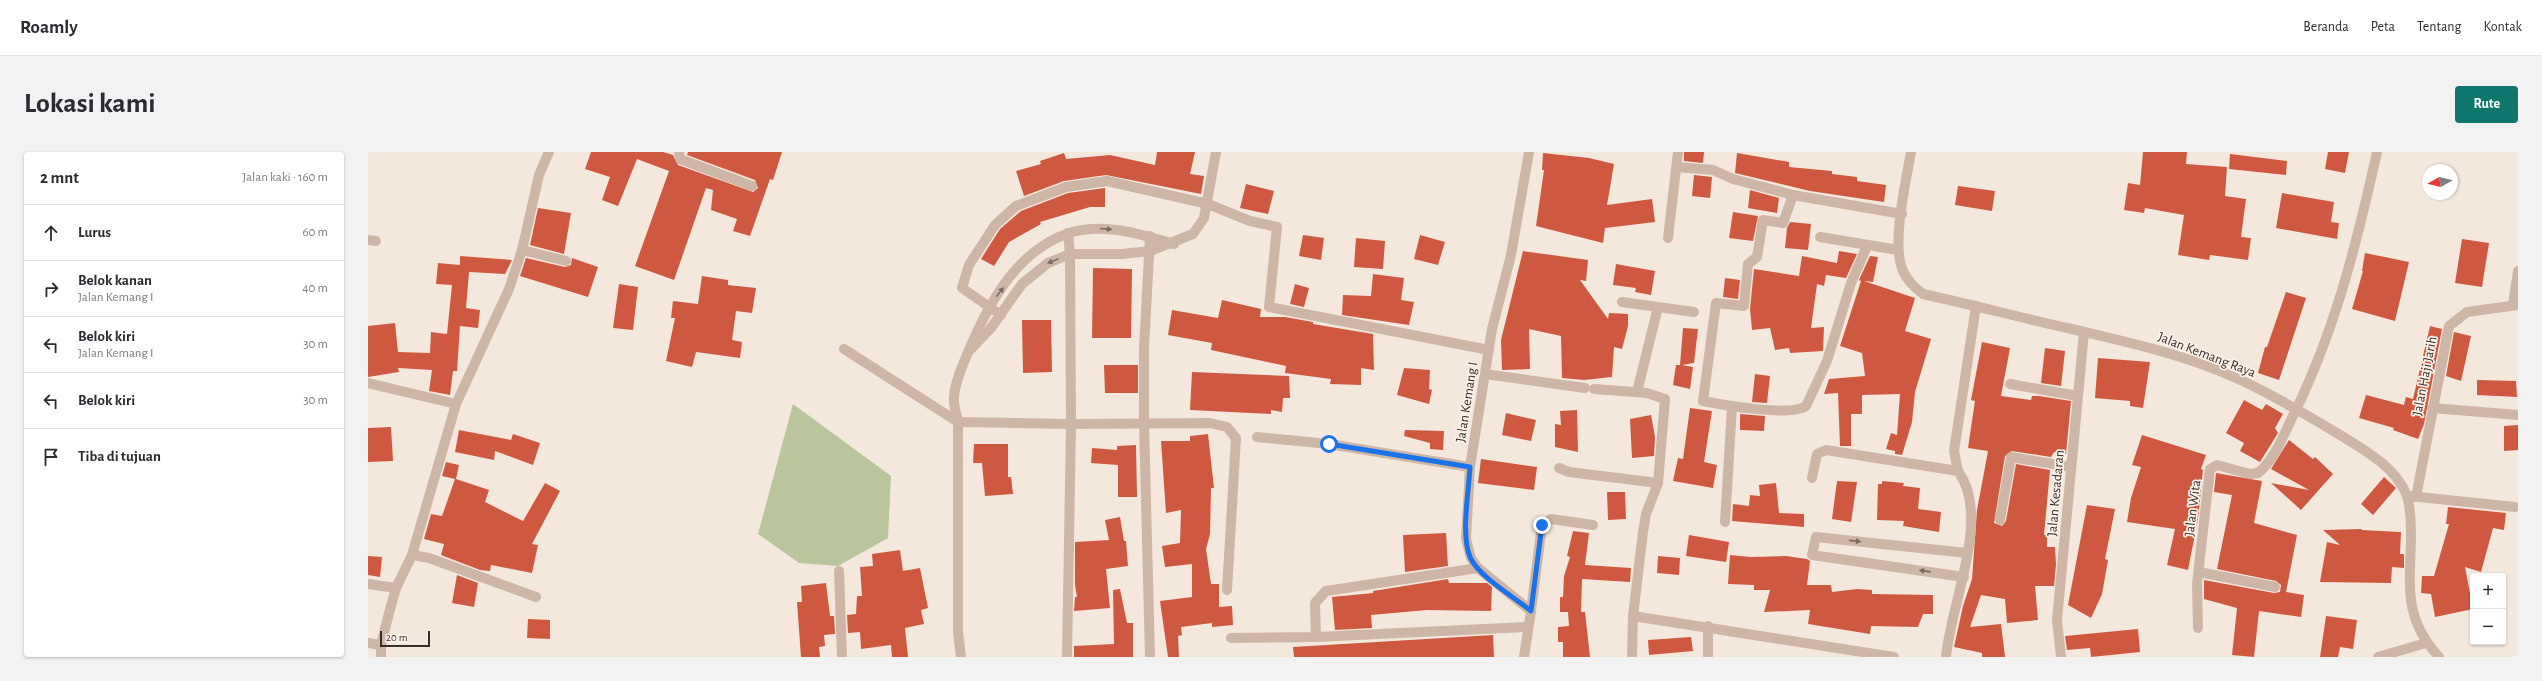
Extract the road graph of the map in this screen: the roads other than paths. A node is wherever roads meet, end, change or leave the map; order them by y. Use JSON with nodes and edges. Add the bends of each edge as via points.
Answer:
{"nodes":[{"id":1,"x":549,"y":152,"type":"edge"},
{"id":2,"x":679,"y":152,"type":"edge"},
{"id":3,"x":1216,"y":152,"type":"edge"},
{"id":4,"x":1529,"y":152,"type":"edge"},
{"id":5,"x":1678,"y":152,"type":"edge"},
{"id":6,"x":1911,"y":152,"type":"edge"},
{"id":7,"x":2377,"y":152,"type":"edge"},
{"id":8,"x":1677,"y":167,"type":"junction"},
{"id":9,"x":752,"y":186,"type":"dead end"},
{"id":10,"x":1793,"y":195,"type":"junction"},
{"id":11,"x":1208,"y":204,"type":"junction"},
{"id":12,"x":1902,"y":214,"type":"junction"},
{"id":13,"x":1068,"y":233,"type":"junction"},
{"id":14,"x":1150,"y":236,"type":"junction"},
{"id":15,"x":1820,"y":237,"type":"dead end"},
{"id":16,"x":1668,"y":238,"type":"dead end"},
{"id":17,"x":1174,"y":244,"type":"junction"},
{"id":18,"x":1867,"y":246,"type":"junction"},
{"id":19,"x":522,"y":250,"type":"junction"},
{"id":20,"x":1898,"y":250,"type":"junction"},
{"id":21,"x":1150,"y":251,"type":"junction"},
{"id":22,"x":1070,"y":254,"type":"junction"},
{"id":23,"x":566,"y":261,"type":"dead end"},
{"id":24,"x":2518,"y":271,"type":"edge"},
{"id":25,"x":1622,"y":302,"type":"dead end"},
{"id":26,"x":2515,"y":305,"type":"edge"},
{"id":27,"x":989,"y":306,"type":"junction"},
{"id":28,"x":1976,"y":306,"type":"junction"},
{"id":29,"x":1658,"y":307,"type":"junction"},
{"id":30,"x":1694,"y":312,"type":"dead end"},
{"id":31,"x":1001,"y":315,"type":"junction"},
{"id":32,"x":2084,"y":332,"type":"junction"},
{"id":33,"x":844,"y":349,"type":"dead end"},
{"id":34,"x":1489,"y":350,"type":"junction"},
{"id":35,"x":969,"y":351,"type":"junction"},
{"id":36,"x":1485,"y":374,"type":"junction"},
{"id":37,"x":368,"y":383,"type":"edge"},
{"id":38,"x":2010,"y":384,"type":"dead end"},
{"id":39,"x":1637,"y":392,"type":"junction"},
{"id":40,"x":2078,"y":396,"type":"junction"},
{"id":41,"x":456,"y":404,"type":"junction"},
{"id":42,"x":1732,"y":407,"type":"junction"},
{"id":43,"x":2432,"y":408,"type":"junction"},
{"id":44,"x":2297,"y":409,"type":"junction"},
{"id":45,"x":2518,"y":415,"type":"edge"},
{"id":46,"x":958,"y":422,"type":"junction"},
{"id":47,"x":1144,"y":423,"type":"junction"},
{"id":48,"x":1071,"y":424,"type":"junction"},
{"id":49,"x":1257,"y":437,"type":"dead end"},
{"id":50,"x":1470,"y":467,"type":"junction"},
{"id":51,"x":2071,"y":467,"type":"junction"},
{"id":52,"x":1559,"y":468,"type":"dead end"},
{"id":53,"x":1958,"y":471,"type":"junction"},
{"id":54,"x":1812,"y":478,"type":"dead end"},
{"id":55,"x":1658,"y":483,"type":"junction"},
{"id":56,"x":2411,"y":496,"type":"junction"},
{"id":57,"x":2515,"y":507,"type":"dead end"},
{"id":58,"x":2000,"y":520,"type":"dead end"},
{"id":59,"x":1725,"y":522,"type":"dead end"},
{"id":60,"x":1592,"y":525,"type":"dead end"},
{"id":61,"x":1967,"y":553,"type":"junction"},
{"id":62,"x":412,"y":555,"type":"junction"},
{"id":63,"x":1478,"y":568,"type":"junction"},
{"id":64,"x":839,"y":571,"type":"dead end"},
{"id":65,"x":2199,"y":572,"type":"junction"},
{"id":66,"x":1964,"y":577,"type":"junction"},
{"id":67,"x":368,"y":584,"type":"edge"},
{"id":68,"x":2275,"y":587,"type":"dead end"},
{"id":69,"x":396,"y":588,"type":"junction"},
{"id":70,"x":1227,"y":590,"type":"dead end"},
{"id":71,"x":536,"y":597,"type":"dead end"},
{"id":72,"x":1531,"y":611,"type":"junction"},
{"id":73,"x":1633,"y":616,"type":"junction"},
{"id":74,"x":1708,"y":626,"type":"junction"},
{"id":75,"x":1528,"y":627,"type":"junction"},
{"id":76,"x":2198,"y":628,"type":"dead end"},
{"id":77,"x":1316,"y":636,"type":"junction"},
{"id":78,"x":1231,"y":638,"type":"dead end"},
{"id":79,"x":368,"y":643,"type":"edge"},
{"id":80,"x":2426,"y":643,"type":"junction"},
{"id":81,"x":381,"y":645,"type":"junction"},
{"id":82,"x":381,"y":657,"type":"edge"},
{"id":83,"x":842,"y":657,"type":"edge"},
{"id":84,"x":961,"y":657,"type":"edge"},
{"id":85,"x":1067,"y":657,"type":"edge"},
{"id":86,"x":1150,"y":657,"type":"edge"},
{"id":87,"x":1524,"y":657,"type":"edge"},
{"id":88,"x":1632,"y":657,"type":"edge"},
{"id":89,"x":1708,"y":657,"type":"edge"},
{"id":90,"x":1894,"y":657,"type":"edge"},
{"id":91,"x":1946,"y":657,"type":"edge"},
{"id":92,"x":2061,"y":657,"type":"edge"},
{"id":93,"x":2378,"y":657,"type":"edge"},
{"id":94,"x":2438,"y":657,"type":"edge"}],
"edges":[{"from":1,"to":19,"type":"street","via":[[539,176]]},
{"from":2,"to":9,"type":"street","via":[[680,159]]},
{"from":3,"to":11,"type":"street"},
{"from":4,"to":34,"type":"street","name":"Jalan Kemang I","via":[[1511,255],[1496,307]]},
{"from":5,"to":8,"type":"street"},
{"from":6,"to":12,"type":"street","name":"Jalan Kemang Raya"},
{"from":7,"to":44,"type":"street","via":[[2353,257],[2319,359]]},
{"from":8,"to":10,"type":"street","via":[[1713,170],[1733,179]]},
{"from":8,"to":16,"type":"street"},
{"from":10,"to":12,"type":"street"},
{"from":10,"to":42,"type":"street","via":[[1783,223],[1763,220],[1757,257],[1748,264],[1744,306],[1716,303],[1703,402]]},
{"from":11,"to":17,"type":"street","via":[[1204,218],[1194,234]]},
{"from":11,"to":27,"type":"street","via":[[1107,181],[1066,187],[1016,206],[995,225],[969,265],[962,288]]},
{"from":11,"to":34,"type":"street","via":[[1250,221],[1278,227],[1269,307]]},
{"from":12,"to":20,"type":"street","name":"Jalan Kemang Raya"},
{"from":13,"to":14,"type":"street","one_way":true,"via":[[1098,229]]},
{"from":13,"to":22,"type":"street"},
{"from":27,"to":13,"type":"street","one_way":true,"via":[[1034,251]]},
{"from":14,"to":17,"type":"street"},
{"from":14,"to":21,"type":"street"},
{"from":15,"to":18,"type":"street"},
{"from":17,"to":21,"type":"street"},
{"from":18,"to":20,"type":"street"},
{"from":18,"to":42,"type":"street","via":[[1851,283],[1827,361],[1806,406],[1794,410]]},
{"from":19,"to":23,"type":"street"},
{"from":19,"to":41,"type":"street","via":[[495,324],[480,349]]},
{"from":20,"to":28,"type":"street","name":"Jalan Kemang Raya","via":[[1903,271],[1912,285],[1923,294]]},
{"from":21,"to":22,"type":"street"},
{"from":21,"to":47,"type":"street","via":[[1144,349]]},
{"from":22,"to":31,"type":"street","one_way":true,"via":[[1039,268],[1022,284]]},
{"from":22,"to":48,"type":"street"},
{"from":24,"to":26,"type":"street"},
{"from":25,"to":29,"type":"street"},
{"from":26,"to":43,"type":"street","name":"Jalan Haji Jarih","via":[[2467,312],[2449,326]]},
{"from":27,"to":31,"type":"street"},
{"from":27,"to":35,"type":"street"},
{"from":28,"to":32,"type":"street","name":"Jalan Kemang Raya"},
{"from":28,"to":53,"type":"street","via":[[1954,451]]},
{"from":29,"to":30,"type":"street"},
{"from":29,"to":39,"type":"street"},
{"from":31,"to":35,"type":"street"},
{"from":32,"to":40,"type":"street","name":"Jalan Kesadaran"},
{"from":32,"to":44,"type":"street","name":"Jalan Kemang Raya","via":[[2146,346],[2193,361],[2234,376]]},
{"from":33,"to":46,"type":"street"},
{"from":34,"to":36,"type":"street","name":"Jalan Kemang I"},
{"from":35,"to":46,"type":"street","via":[[953,400]]},
{"from":36,"to":39,"type":"street"},
{"from":36,"to":50,"type":"street","name":"Jalan Kemang I"},
{"from":37,"to":41,"type":"street"},
{"from":38,"to":40,"type":"street"},
{"from":39,"to":55,"type":"street","via":[[1665,399]]},
{"from":40,"to":51,"type":"street","name":"Jalan Kesadaran"},
{"from":41,"to":62,"type":"street"},
{"from":42,"to":59,"type":"street"},
{"from":43,"to":45,"type":"street"},
{"from":43,"to":56,"type":"street","name":"Jalan Haji Jarih"},
{"from":44,"to":56,"type":"street","name":"Jalan Kemang Raya","via":[[2358,446],[2391,470]]},
{"from":44,"to":65,"type":"street","name":"Jalan Wita","via":[[2277,448],[2258,473],[2250,474],[2216,466],[2210,470]]},
{"from":46,"to":48,"type":"street"},
{"from":46,"to":84,"type":"street","via":[[958,632]]},
{"from":47,"to":48,"type":"street"},
{"from":47,"to":70,"type":"street","via":[[1210,423],[1227,427],[1236,438]]},
{"from":47,"to":86,"type":"street"},
{"from":48,"to":85,"type":"street"},
{"from":49,"to":50,"type":"street","via":[[1329,444]]},
{"from":50,"to":63,"type":"street","name":"Jalan Kemang I","via":[[1466,539],[1471,558]]},
{"from":51,"to":58,"type":"street","via":[[2011,457]]},
{"from":51,"to":92,"type":"street","name":"Jalan Kesadaran","via":[[2057,620]]},
{"from":52,"to":55,"type":"street","via":[[1569,472]]},
{"from":53,"to":54,"type":"street","via":[[1826,450],[1817,454]]},
{"from":53,"to":61,"type":"street","via":[[1966,482],[1969,494]]},
{"from":55,"to":73,"type":"street","via":[[1644,526]]},
{"from":56,"to":57,"type":"street"},
{"from":56,"to":80,"type":"street","name":"Jalan Kemang Raya","via":[[2409,593],[2413,618]]},
{"from":60,"to":72,"type":"street","via":[[1551,519],[1542,525]]},
{"from":61,"to":66,"type":"street"},
{"from":66,"to":61,"type":"street","one_way":true,"via":[[1812,555],[1816,537]]},
{"from":62,"to":69,"type":"street"},
{"from":62,"to":71,"type":"street","via":[[429,558]]},
{"from":63,"to":72,"type":"street","name":"Jalan Kemang I"},
{"from":63,"to":77,"type":"street","via":[[1326,591],[1315,603]]},
{"from":64,"to":83,"type":"street"},
{"from":65,"to":68,"type":"street"},
{"from":65,"to":76,"type":"street","name":"Jalan Wita"},
{"from":66,"to":91,"type":"street"},
{"from":67,"to":69,"type":"street"},
{"from":69,"to":81,"type":"street"},
{"from":72,"to":75,"type":"street"},
{"from":73,"to":74,"type":"street"},
{"from":73,"to":88,"type":"street"},
{"from":74,"to":89,"type":"street"},
{"from":74,"to":90,"type":"street"},
{"from":75,"to":77,"type":"street"},
{"from":75,"to":87,"type":"street"},
{"from":77,"to":78,"type":"street"},
{"from":79,"to":81,"type":"street"},
{"from":80,"to":93,"type":"street"},
{"from":80,"to":94,"type":"street","name":"Jalan Kemang Raya"},
{"from":81,"to":82,"type":"street"}]}
